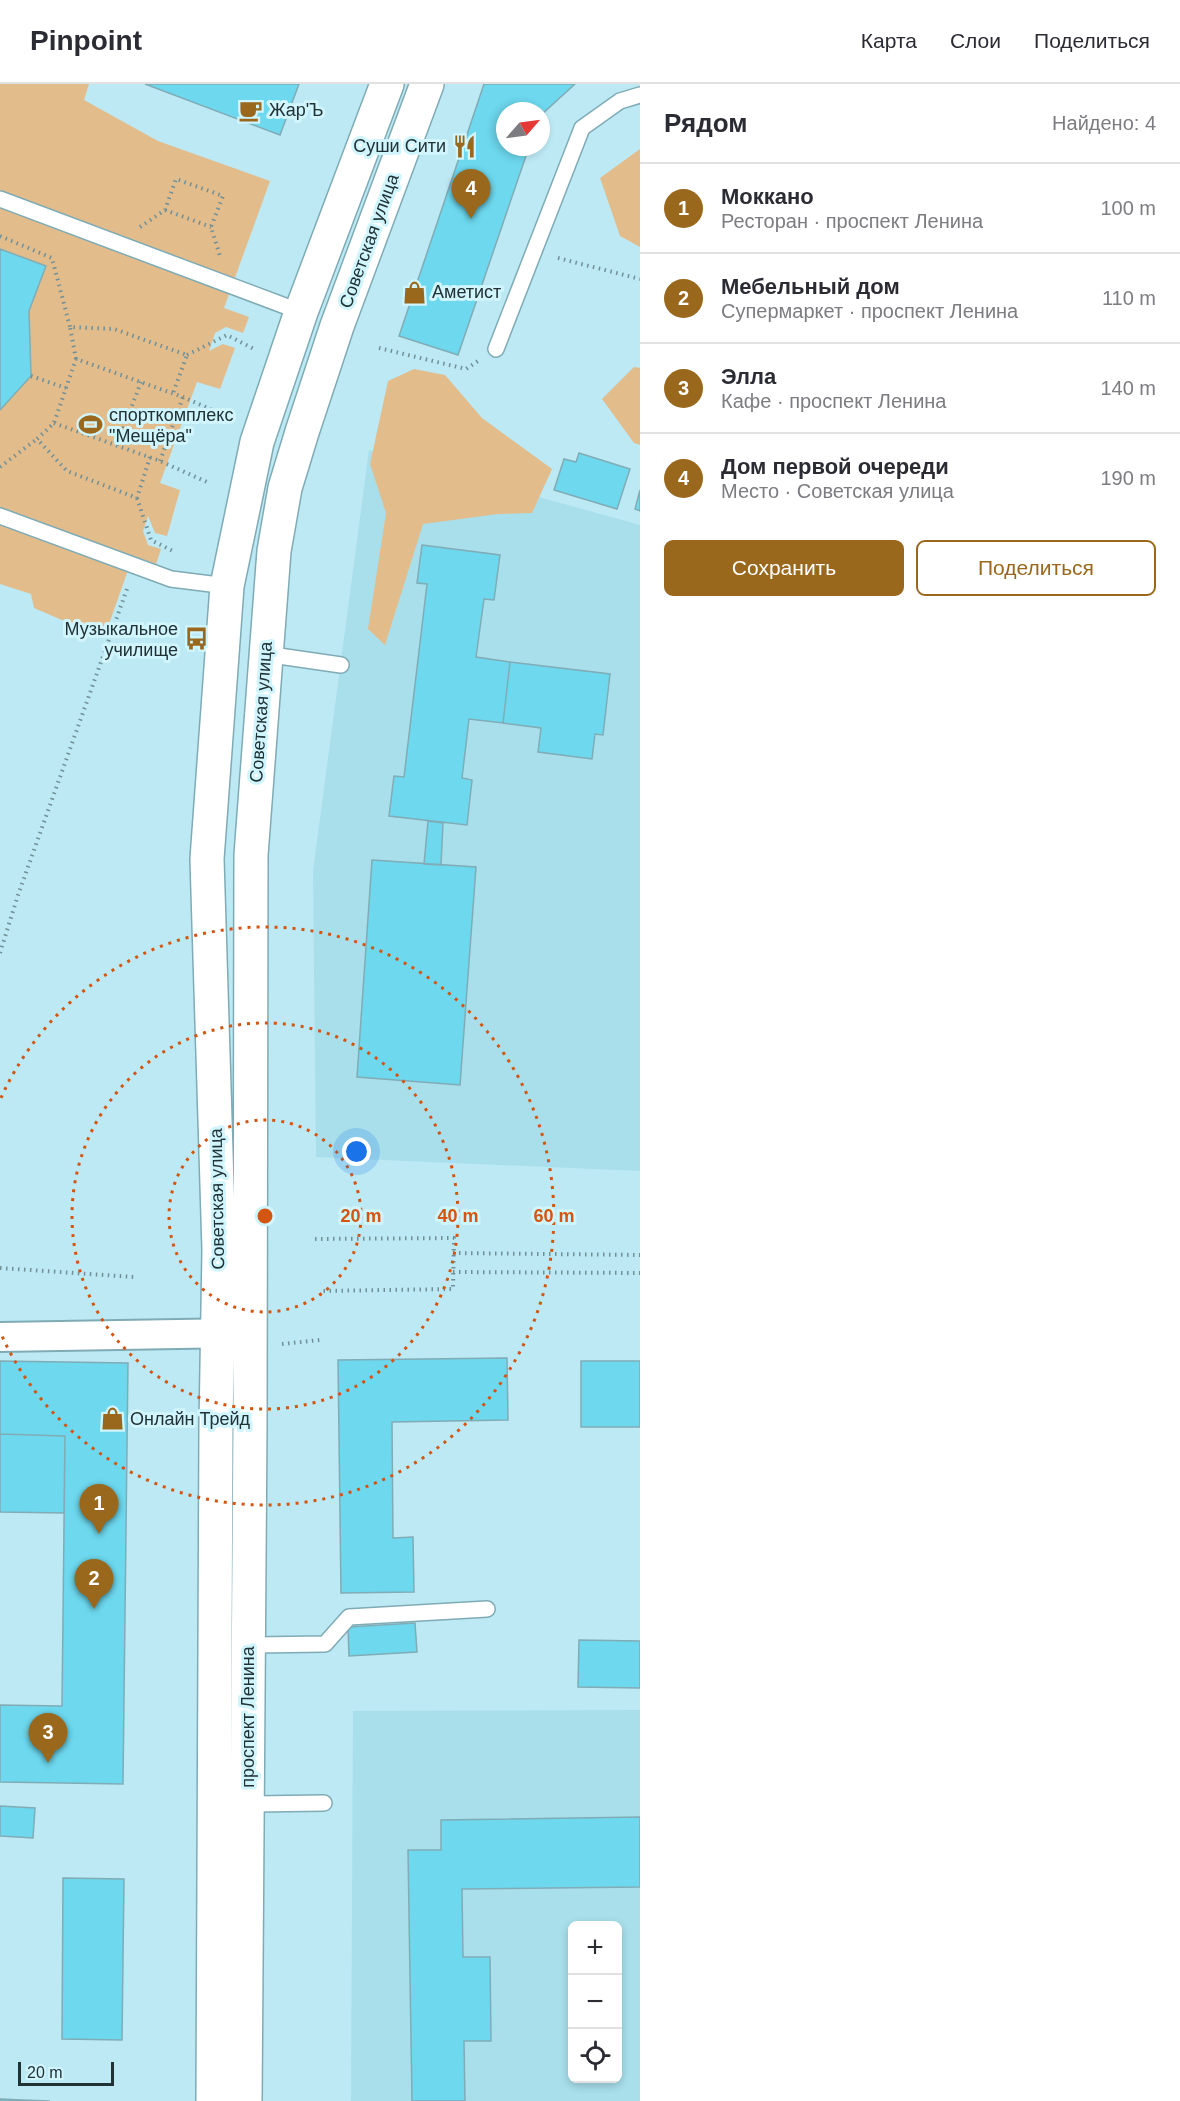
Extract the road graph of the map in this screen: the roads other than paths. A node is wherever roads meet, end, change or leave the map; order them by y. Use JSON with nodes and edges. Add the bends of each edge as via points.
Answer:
{"nodes":[{"id":1,"x":387,"y":84,"type":"edge"},
{"id":2,"x":427,"y":84,"type":"edge"},
{"id":3,"x":640,"y":95,"type":"edge"},
{"id":4,"x":0,"y":199,"type":"edge"},
{"id":5,"x":301,"y":312,"type":"junction"},
{"id":6,"x":496,"y":349,"type":"road end"},
{"id":7,"x":0,"y":516,"type":"edge"},
{"id":8,"x":227,"y":586,"type":"junction"},
{"id":9,"x":265,"y":654,"type":"junction"},
{"id":10,"x":341,"y":665,"type":"dead end"},
{"id":11,"x":234,"y":1334,"type":"junction"},
{"id":12,"x":0,"y":1337,"type":"edge"},
{"id":13,"x":488,"y":1609,"type":"dead end"},
{"id":14,"x":248,"y":1645,"type":"junction"},
{"id":15,"x":324,"y":1803,"type":"dead end"},
{"id":16,"x":247,"y":1804,"type":"junction"},
{"id":17,"x":213,"y":2101,"type":"edge"},
{"id":18,"x":245,"y":2101,"type":"edge"}],
"edges":[{"from":1,"to":5,"type":"main road","name":"Советская улица"},
{"from":2,"to":9,"type":"main road","name":"Советская улица","via":[[337,326],[285,488],[273,551]]},
{"from":3,"to":6,"type":"lane","via":[[620,101],[582,128]]},
{"from":4,"to":5,"type":"lane"},
{"from":5,"to":8,"type":"main road","name":"Советская улица","via":[[257,442]]},
{"from":7,"to":8,"type":"lane","via":[[171,579]]},
{"from":8,"to":11,"type":"main road","name":"Советская улица","via":[[207,859],[219,1250]]},
{"from":9,"to":10,"type":"lane"},
{"from":9,"to":11,"type":"main road","name":"Советская улица","via":[[252,855]]},
{"from":11,"to":12,"type":"street"},
{"from":11,"to":14,"type":"main road","name":"проспект Ленина"},
{"from":11,"to":17,"type":"main road","name":"проспект Ленина","via":[[216,1424]]},
{"from":13,"to":14,"type":"lane","via":[[349,1617],[325,1644]]},
{"from":14,"to":16,"type":"main road","name":"проспект Ленина"},
{"from":15,"to":16,"type":"lane"},
{"from":16,"to":18,"type":"main road","name":"проспект Ленина"}]}
